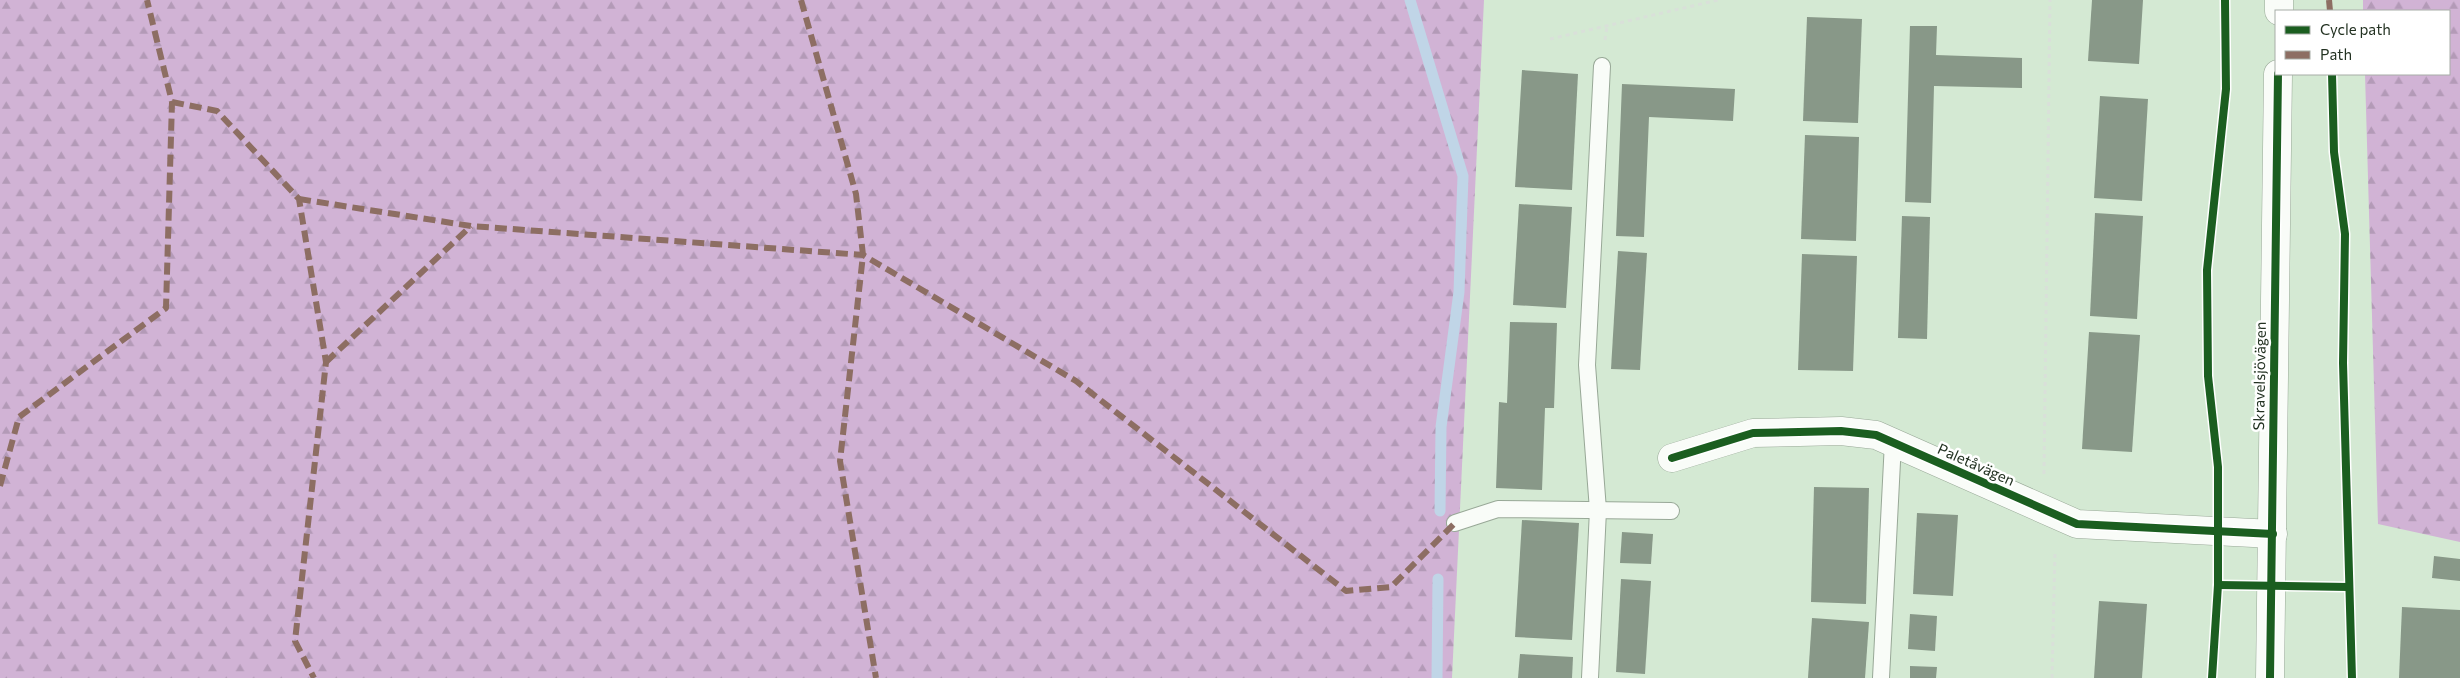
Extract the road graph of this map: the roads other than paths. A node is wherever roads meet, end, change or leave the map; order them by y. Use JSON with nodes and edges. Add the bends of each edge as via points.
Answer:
{"nodes":[{"id":1,"x":1602,"y":66,"type":"dead end"},
{"id":2,"x":2278,"y":75,"type":"edge"},
{"id":3,"x":1893,"y":442,"type":"junction"},
{"id":4,"x":1672,"y":458,"type":"dead end"},
{"id":5,"x":1598,"y":510,"type":"junction"},
{"id":6,"x":1671,"y":511,"type":"dead end"},
{"id":7,"x":1455,"y":524,"type":"dead end"},
{"id":8,"x":2272,"y":534,"type":"junction"},
{"id":9,"x":1590,"y":678,"type":"edge"},
{"id":10,"x":1881,"y":678,"type":"edge"},
{"id":11,"x":2270,"y":678,"type":"edge"}],
"edges":[{"from":1,"to":5,"type":"lane","via":[[1587,364]]},
{"from":2,"to":8,"type":"street","name":"Skravelsjövägen"},
{"from":3,"to":4,"type":"street","name":"Paletåvägen","via":[[1876,435],[1841,431],[1753,433]]},
{"from":3,"to":8,"type":"street","name":"Paletåvägen","via":[[2077,524]]},
{"from":3,"to":10,"type":"lane"},
{"from":5,"to":6,"type":"lane"},
{"from":5,"to":7,"type":"lane","via":[[1498,509]]},
{"from":5,"to":9,"type":"lane"},
{"from":8,"to":11,"type":"street","name":"Skravelsjövägen"}]}
